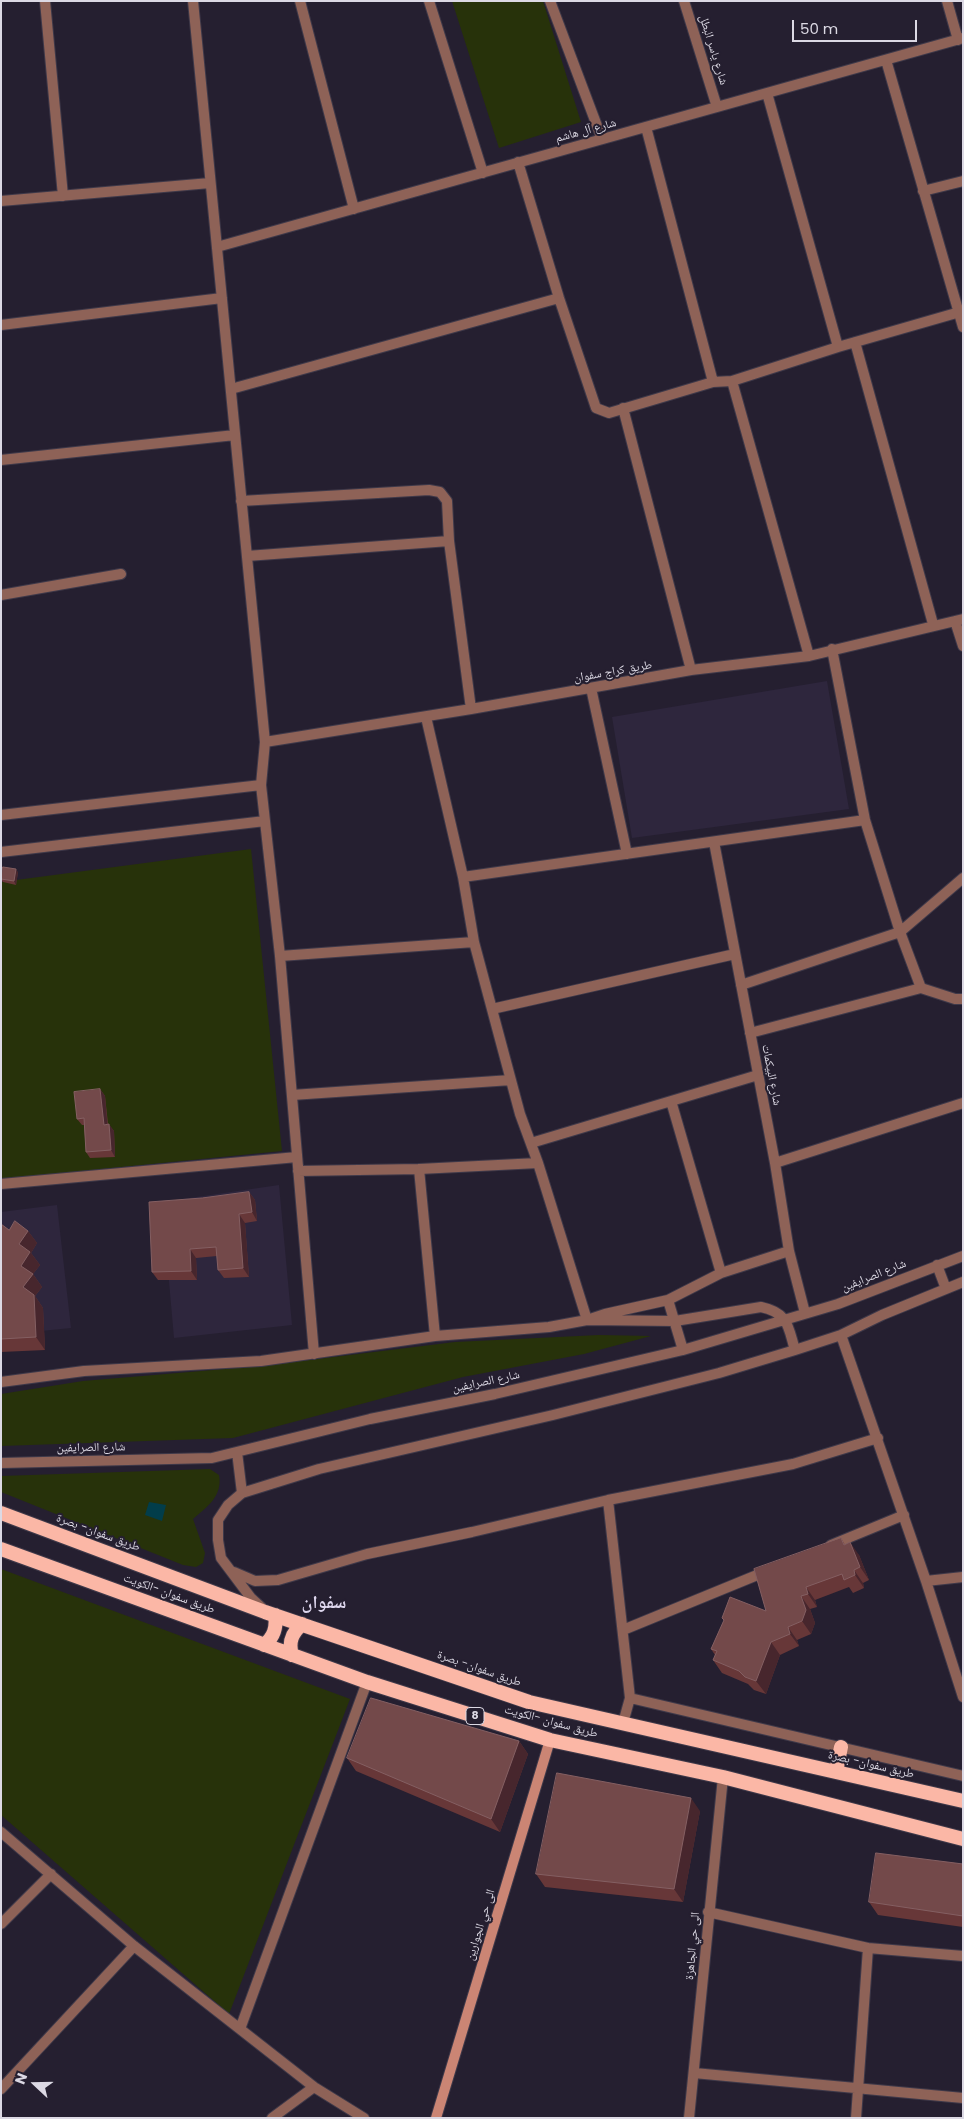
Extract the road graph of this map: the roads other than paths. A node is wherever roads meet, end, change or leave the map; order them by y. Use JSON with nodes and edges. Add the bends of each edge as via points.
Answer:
{"nodes":[{"id":1,"x":45,"y":1,"type":"edge"},
{"id":2,"x":193,"y":1,"type":"edge"},
{"id":3,"x":300,"y":1,"type":"edge"},
{"id":4,"x":429,"y":1,"type":"edge"},
{"id":5,"x":550,"y":1,"type":"edge"},
{"id":6,"x":684,"y":1,"type":"edge"},
{"id":7,"x":947,"y":1,"type":"edge"},
{"id":8,"x":960,"y":39,"type":"edge"},
{"id":9,"x":886,"y":60,"type":"junction"},
{"id":10,"x":767,"y":93,"type":"junction"},
{"id":11,"x":717,"y":107,"type":"junction"},
{"id":12,"x":646,"y":127,"type":"junction"},
{"id":13,"x":602,"y":139,"type":"junction"},
{"id":14,"x":518,"y":162,"type":"junction"},
{"id":15,"x":483,"y":173,"type":"junction"},
{"id":16,"x":963,"y":181,"type":"edge"},
{"id":17,"x":210,"y":182,"type":"junction"},
{"id":18,"x":923,"y":190,"type":"junction"},
{"id":19,"x":63,"y":196,"type":"junction"},
{"id":20,"x":1,"y":201,"type":"edge"},
{"id":21,"x":354,"y":209,"type":"junction"},
{"id":22,"x":217,"y":248,"type":"junction"},
{"id":23,"x":222,"y":298,"type":"junction"},
{"id":24,"x":559,"y":298,"type":"junction"},
{"id":25,"x":961,"y":312,"type":"edge"},
{"id":26,"x":1,"y":325,"type":"edge"},
{"id":27,"x":963,"y":328,"type":"edge"},
{"id":28,"x":855,"y":342,"type":"junction"},
{"id":29,"x":838,"y":347,"type":"junction"},
{"id":30,"x":732,"y":381,"type":"junction"},
{"id":31,"x":713,"y":382,"type":"junction"},
{"id":32,"x":230,"y":390,"type":"junction"},
{"id":33,"x":623,"y":408,"type":"junction"},
{"id":34,"x":235,"y":435,"type":"junction"},
{"id":35,"x":1,"y":460,"type":"edge"},
{"id":36,"x":242,"y":501,"type":"junction"},
{"id":37,"x":449,"y":541,"type":"junction"},
{"id":38,"x":247,"y":556,"type":"junction"},
{"id":39,"x":121,"y":574,"type":"dead end"},
{"id":40,"x":1,"y":595,"type":"edge"},
{"id":41,"x":959,"y":620,"type":"edge"},
{"id":42,"x":933,"y":624,"type":"junction"},
{"id":43,"x":963,"y":646,"type":"edge"},
{"id":44,"x":832,"y":649,"type":"junction"},
{"id":45,"x":809,"y":656,"type":"junction"},
{"id":46,"x":691,"y":670,"type":"junction"},
{"id":47,"x":591,"y":688,"type":"junction"},
{"id":48,"x":471,"y":710,"type":"junction"},
{"id":49,"x":426,"y":716,"type":"junction"},
{"id":50,"x":265,"y":742,"type":"junction"},
{"id":51,"x":261,"y":785,"type":"junction"},
{"id":52,"x":1,"y":816,"type":"edge"},
{"id":53,"x":864,"y":820,"type":"junction"},
{"id":54,"x":265,"y":821,"type":"junction"},
{"id":55,"x":714,"y":842,"type":"junction"},
{"id":56,"x":1,"y":852,"type":"edge"},
{"id":57,"x":627,"y":854,"type":"junction"},
{"id":58,"x":463,"y":876,"type":"junction"},
{"id":59,"x":963,"y":878,"type":"edge"},
{"id":60,"x":900,"y":932,"type":"junction"},
{"id":61,"x":474,"y":942,"type":"junction"},
{"id":62,"x":735,"y":954,"type":"junction"},
{"id":63,"x":280,"y":956,"type":"junction"},
{"id":64,"x":741,"y":985,"type":"junction"},
{"id":65,"x":921,"y":988,"type":"junction"},
{"id":66,"x":963,"y":999,"type":"edge"},
{"id":67,"x":492,"y":1008,"type":"junction"},
{"id":68,"x":750,"y":1033,"type":"junction"},
{"id":69,"x":758,"y":1075,"type":"junction"},
{"id":70,"x":511,"y":1080,"type":"junction"},
{"id":71,"x":292,"y":1095,"type":"junction"},
{"id":72,"x":671,"y":1101,"type":"junction"},
{"id":73,"x":963,"y":1103,"type":"edge"},
{"id":74,"x":531,"y":1143,"type":"junction"},
{"id":75,"x":297,"y":1157,"type":"junction"},
{"id":76,"x":775,"y":1162,"type":"junction"},
{"id":77,"x":538,"y":1164,"type":"junction"},
{"id":78,"x":419,"y":1169,"type":"junction"},
{"id":79,"x":298,"y":1171,"type":"junction"},
{"id":80,"x":1,"y":1184,"type":"edge"},
{"id":81,"x":789,"y":1252,"type":"junction"},
{"id":82,"x":963,"y":1256,"type":"edge"},
{"id":83,"x":936,"y":1265,"type":"junction"},
{"id":84,"x":720,"y":1273,"type":"junction"},
{"id":85,"x":963,"y":1282,"type":"edge"},
{"id":86,"x":946,"y":1289,"type":"junction"},
{"id":87,"x":668,"y":1300,"type":"junction"},
{"id":88,"x":805,"y":1313,"type":"junction"},
{"id":89,"x":785,"y":1318,"type":"junction"},
{"id":90,"x":587,"y":1320,"type":"junction"},
{"id":91,"x":675,"y":1321,"type":"junction"},
{"id":92,"x":841,"y":1335,"type":"junction"},
{"id":93,"x":435,"y":1336,"type":"junction"},
{"id":94,"x":683,"y":1350,"type":"junction"},
{"id":95,"x":795,"y":1350,"type":"junction"},
{"id":96,"x":314,"y":1354,"type":"junction"},
{"id":97,"x":1,"y":1382,"type":"edge"},
{"id":98,"x":878,"y":1438,"type":"junction"},
{"id":99,"x":237,"y":1452,"type":"junction"},
{"id":100,"x":1,"y":1463,"type":"edge"},
{"id":101,"x":242,"y":1493,"type":"junction"},
{"id":102,"x":608,"y":1500,"type":"junction"},
{"id":103,"x":1,"y":1513,"type":"edge"},
{"id":104,"x":904,"y":1515,"type":"junction"},
{"id":105,"x":822,"y":1548,"type":"edge"},
{"id":106,"x":1,"y":1549,"type":"edge"},
{"id":107,"x":777,"y":1567,"type":"edge"},
{"id":108,"x":234,"y":1572,"type":"junction"},
{"id":109,"x":963,"y":1577,"type":"edge"},
{"id":110,"x":926,"y":1580,"type":"junction"},
{"id":111,"x":270,"y":1613,"type":"junction"},
{"id":112,"x":302,"y":1624,"type":"junction"},
{"id":113,"x":623,"y":1630,"type":"junction"},
{"id":114,"x":264,"y":1644,"type":"junction"},
{"id":115,"x":292,"y":1655,"type":"junction"},
{"id":116,"x":367,"y":1682,"type":"junction"},
{"id":117,"x":963,"y":1697,"type":"edge"},
{"id":118,"x":630,"y":1698,"type":"junction"},
{"id":119,"x":622,"y":1723,"type":"junction"},
{"id":120,"x":550,"y":1740,"type":"junction"},
{"id":121,"x":841,"y":1747,"type":"junction"},
{"id":122,"x":836,"y":1772,"type":"junction"},
{"id":123,"x":963,"y":1776,"type":"edge"},
{"id":124,"x":723,"y":1777,"type":"junction"},
{"id":125,"x":963,"y":1801,"type":"edge"},
{"id":126,"x":1,"y":1832,"type":"edge"},
{"id":127,"x":963,"y":1839,"type":"edge"},
{"id":128,"x":52,"y":1874,"type":"junction"},
{"id":129,"x":708,"y":1912,"type":"junction"},
{"id":130,"x":1,"y":1924,"type":"edge"},
{"id":131,"x":134,"y":1946,"type":"junction"},
{"id":132,"x":868,"y":1948,"type":"junction"},
{"id":133,"x":963,"y":1956,"type":"edge"},
{"id":134,"x":240,"y":2029,"type":"junction"},
{"id":135,"x":694,"y":2073,"type":"junction"},
{"id":136,"x":314,"y":2087,"type":"junction"},
{"id":137,"x":860,"y":2088,"type":"junction"},
{"id":138,"x":1,"y":2089,"type":"edge"},
{"id":139,"x":963,"y":2098,"type":"edge"},
{"id":140,"x":272,"y":2118,"type":"edge"},
{"id":141,"x":364,"y":2118,"type":"edge"},
{"id":142,"x":436,"y":2118,"type":"edge"},
{"id":143,"x":689,"y":2118,"type":"edge"},
{"id":144,"x":856,"y":2118,"type":"edge"}],
"edges":[{"from":1,"to":19,"type":"street"},
{"from":2,"to":17,"type":"street"},
{"from":3,"to":21,"type":"street"},
{"from":4,"to":15,"type":"street"},
{"from":5,"to":13,"type":"street"},
{"from":6,"to":11,"type":"street","name":"شارع ياسر البطل"},
{"from":7,"to":8,"type":"street"},
{"from":8,"to":9,"type":"street","name":"شارع آل هاشم"},
{"from":9,"to":10,"type":"street","name":"شارع آل هاشم"},
{"from":9,"to":18,"type":"street"},
{"from":10,"to":11,"type":"street","name":"شارع آل هاشم"},
{"from":10,"to":29,"type":"street"},
{"from":11,"to":12,"type":"street","name":"شارع آل هاشم"},
{"from":12,"to":13,"type":"street","name":"شارع آل هاشم"},
{"from":12,"to":31,"type":"street"},
{"from":13,"to":14,"type":"street","name":"شارع آل هاشم"},
{"from":14,"to":15,"type":"street","name":"شارع آل هاشم"},
{"from":14,"to":24,"type":"street"},
{"from":15,"to":21,"type":"street","name":"شارع آل هاشم"},
{"from":16,"to":18,"type":"street"},
{"from":17,"to":19,"type":"street"},
{"from":17,"to":22,"type":"street"},
{"from":18,"to":25,"type":"street"},
{"from":19,"to":20,"type":"street"},
{"from":21,"to":22,"type":"street","name":"شارع آل هاشم"},
{"from":22,"to":23,"type":"street"},
{"from":23,"to":26,"type":"street"},
{"from":23,"to":32,"type":"street"},
{"from":24,"to":32,"type":"street"},
{"from":24,"to":33,"type":"street","via":[[596,408],[609,413]]},
{"from":25,"to":27,"type":"street"},
{"from":25,"to":28,"type":"street"},
{"from":28,"to":29,"type":"street"},
{"from":28,"to":42,"type":"street"},
{"from":29,"to":30,"type":"street"},
{"from":30,"to":31,"type":"street"},
{"from":30,"to":45,"type":"street"},
{"from":31,"to":33,"type":"street"},
{"from":32,"to":34,"type":"street"},
{"from":33,"to":46,"type":"street"},
{"from":34,"to":35,"type":"street"},
{"from":34,"to":36,"type":"street"},
{"from":36,"to":37,"type":"street","via":[[440,492],[447,501]]},
{"from":36,"to":38,"type":"street"},
{"from":37,"to":38,"type":"street"},
{"from":37,"to":48,"type":"street"},
{"from":38,"to":50,"type":"street"},
{"from":39,"to":40,"type":"street"},
{"from":41,"to":42,"type":"street","name":"طريق كراج سفوان"},
{"from":41,"to":43,"type":"street"},
{"from":42,"to":44,"type":"street","name":"طريق كراج سفوان"},
{"from":44,"to":45,"type":"street","name":"طريق كراج سفوان"},
{"from":44,"to":53,"type":"street"},
{"from":45,"to":46,"type":"street","name":"طريق كراج سفوان"},
{"from":46,"to":47,"type":"street","name":"طريق كراج سفوان"},
{"from":47,"to":48,"type":"street","name":"طريق كراج سفوان"},
{"from":47,"to":57,"type":"street"},
{"from":48,"to":49,"type":"street","name":"طريق كراج سفوان"},
{"from":49,"to":50,"type":"street","name":"طريق كراج سفوان"},
{"from":49,"to":58,"type":"street"},
{"from":50,"to":51,"type":"street"},
{"from":51,"to":52,"type":"street"},
{"from":51,"to":54,"type":"street"},
{"from":53,"to":55,"type":"street"},
{"from":53,"to":60,"type":"street"},
{"from":54,"to":56,"type":"street"},
{"from":54,"to":63,"type":"street"},
{"from":55,"to":57,"type":"street"},
{"from":55,"to":62,"type":"street","name":"شارع البيكمات"},
{"from":57,"to":58,"type":"street"},
{"from":58,"to":61,"type":"street"},
{"from":59,"to":60,"type":"street"},
{"from":60,"to":64,"type":"street"},
{"from":60,"to":65,"type":"street"},
{"from":61,"to":63,"type":"street"},
{"from":61,"to":67,"type":"street"},
{"from":62,"to":64,"type":"street","name":"شارع البيكمات"},
{"from":62,"to":67,"type":"street"},
{"from":63,"to":71,"type":"street"},
{"from":64,"to":68,"type":"street","name":"شارع البيكمات"},
{"from":65,"to":66,"type":"street"},
{"from":65,"to":68,"type":"street"},
{"from":67,"to":70,"type":"street"},
{"from":68,"to":69,"type":"street","name":"شارع البيكمات"},
{"from":69,"to":72,"type":"street"},
{"from":69,"to":76,"type":"street","name":"شارع البيكمات"},
{"from":70,"to":71,"type":"street"},
{"from":70,"to":74,"type":"street"},
{"from":71,"to":75,"type":"street"},
{"from":72,"to":74,"type":"street"},
{"from":72,"to":84,"type":"street"},
{"from":73,"to":76,"type":"street"},
{"from":74,"to":77,"type":"street"},
{"from":75,"to":79,"type":"street"},
{"from":75,"to":80,"type":"street"},
{"from":76,"to":81,"type":"street","name":"شارع البيكمات"},
{"from":77,"to":78,"type":"street"},
{"from":77,"to":90,"type":"street"},
{"from":78,"to":79,"type":"street"},
{"from":78,"to":93,"type":"street"},
{"from":79,"to":96,"type":"street"},
{"from":81,"to":84,"type":"street"},
{"from":81,"to":88,"type":"street","name":"شارع البيكمات"},
{"from":82,"to":83,"type":"street","name":"شارع الصرايفين"},
{"from":83,"to":86,"type":"street"},
{"from":83,"to":88,"type":"street","name":"شارع الصرايفين","via":[[838,1304]]},
{"from":84,"to":87,"type":"street"},
{"from":85,"to":86,"type":"street"},
{"from":86,"to":92,"type":"street"},
{"from":87,"to":90,"type":"street"},
{"from":87,"to":91,"type":"street"},
{"from":88,"to":89,"type":"street","name":"شارع الصرايفين"},
{"from":89,"to":91,"type":"street","via":[[762,1307]]},
{"from":89,"to":94,"type":"street","name":"شارع الصرايفين"},
{"from":89,"to":95,"type":"street"},
{"from":90,"to":91,"type":"street"},
{"from":90,"to":93,"type":"street","via":[[549,1327]]},
{"from":91,"to":94,"type":"street"},
{"from":92,"to":95,"type":"street"},
{"from":92,"to":98,"type":"street"},
{"from":93,"to":96,"type":"street"},
{"from":94,"to":99,"type":"street","name":"شارع الصرايفين","via":[[494,1394],[370,1418]]},
{"from":95,"to":101,"type":"street","via":[[445,1441],[320,1469]]},
{"from":96,"to":97,"type":"street","via":[[84,1371]]},
{"from":98,"to":102,"type":"street","via":[[794,1464]]},
{"from":98,"to":104,"type":"street"},
{"from":99,"to":100,"type":"street","name":"شارع الصرايفين","via":[[212,1458]]},
{"from":99,"to":101,"type":"street"},
{"from":101,"to":108,"type":"street","via":[[218,1520],[222,1558]]},
{"from":102,"to":108,"type":"street","via":[[366,1554],[278,1580],[255,1581]]},
{"from":102,"to":113,"type":"street"},
{"from":103,"to":111,"type":"highway","name":"طريق سفوان- بصرة"},
{"from":104,"to":105,"type":"street"},
{"from":104,"to":110,"type":"street"},
{"from":106,"to":114,"type":"highway","name":"طريق سفوان -الكويت","number":"8"},
{"from":107,"to":113,"type":"street"},
{"from":108,"to":111,"type":"street","via":[[251,1598]]},
{"from":109,"to":110,"type":"street"},
{"from":110,"to":117,"type":"street"},
{"from":111,"to":112,"type":"highway","name":"طريق سفوان- بصرة"},
{"from":111,"to":114,"type":"highway","via":[[276,1628]]},
{"from":112,"to":115,"type":"highway","via":[[290,1641]]},
{"from":112,"to":119,"type":"highway","name":"طريق سفوان- بصرة","via":[[529,1702]]},
{"from":113,"to":118,"type":"street"},
{"from":114,"to":115,"type":"highway","name":"طريق سفوان -الكويت","number":"8"},
{"from":115,"to":116,"type":"highway","name":"طريق سفوان -الكويت","number":"8"},
{"from":116,"to":120,"type":"highway","name":"طريق سفوان -الكويت","number":"8"},
{"from":116,"to":134,"type":"street"},
{"from":118,"to":119,"type":"street"},
{"from":118,"to":121,"type":"street"},
{"from":119,"to":122,"type":"highway","name":"طريق سفوان- بصرة"},
{"from":120,"to":124,"type":"highway","name":"طريق سفوان -الكويت","number":"8"},
{"from":120,"to":142,"type":"main road","name":"الى حي الجوارين"},
{"from":121,"to":122,"type":"highway"},
{"from":121,"to":123,"type":"street"},
{"from":122,"to":125,"type":"highway","name":"طريق سفوان- بصرة"},
{"from":124,"to":127,"type":"highway","name":"طريق سفوان -الكويت","number":"8"},
{"from":124,"to":129,"type":"street","name":"الى حي الجاهزة"},
{"from":126,"to":128,"type":"street"},
{"from":128,"to":130,"type":"street"},
{"from":128,"to":131,"type":"street"},
{"from":129,"to":132,"type":"street"},
{"from":129,"to":135,"type":"street","name":"الى حي الجاهزة"},
{"from":131,"to":134,"type":"street"},
{"from":131,"to":138,"type":"street"},
{"from":132,"to":133,"type":"street"},
{"from":132,"to":137,"type":"street"},
{"from":134,"to":136,"type":"street"},
{"from":135,"to":137,"type":"street"},
{"from":135,"to":143,"type":"street","name":"الى حي الجاهزة"},
{"from":136,"to":140,"type":"street"},
{"from":136,"to":141,"type":"street"},
{"from":137,"to":139,"type":"street"},
{"from":137,"to":144,"type":"street"}]}
